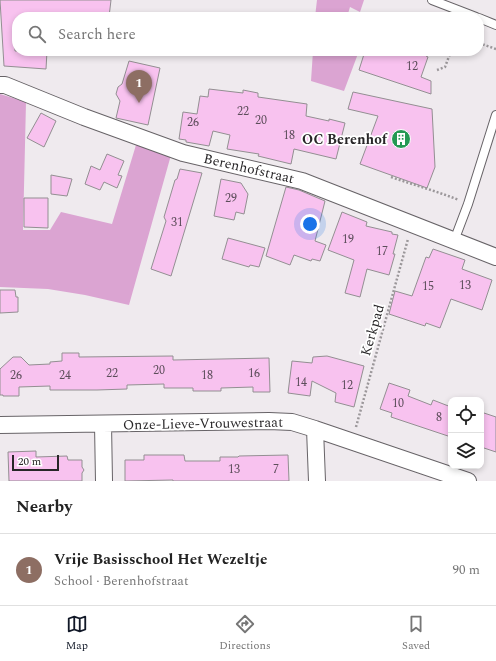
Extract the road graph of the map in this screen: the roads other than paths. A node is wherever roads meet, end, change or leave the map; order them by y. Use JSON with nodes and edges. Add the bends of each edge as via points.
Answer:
{"nodes":[{"id":1,"x":432,"y":0,"type":"edge"},
{"id":2,"x":463,"y":12,"type":"edge"},
{"id":3,"x":484,"y":20,"type":"edge"},
{"id":4,"x":496,"y":25,"type":"edge"},
{"id":5,"x":0,"y":85,"type":"edge"},
{"id":6,"x":496,"y":115,"type":"edge"},
{"id":7,"x":454,"y":241,"type":"junction"},
{"id":8,"x":496,"y":257,"type":"edge"},
{"id":9,"x":103,"y":424,"type":"junction"},
{"id":10,"x":0,"y":425,"type":"edge"},
{"id":11,"x":315,"y":429,"type":"junction"},
{"id":12,"x":104,"y":481,"type":"edge"},
{"id":13,"x":318,"y":481,"type":"edge"},
{"id":14,"x":468,"y":481,"type":"edge"}],
"edges":[{"from":1,"to":2,"type":"lane"},
{"from":3,"to":4,"type":"lane"},
{"from":5,"to":7,"type":"street","name":"Berenhofstraat","via":[[183,153],[302,181]]},
{"from":6,"to":7,"type":"lane"},
{"from":7,"to":8,"type":"street","name":"Berenhofstraat"},
{"from":9,"to":10,"type":"street","name":"Onze-Lieve-Vrouwestraat"},
{"from":9,"to":11,"type":"street","name":"Onze-Lieve-Vrouwestraat","via":[[269,421],[292,422]]},
{"from":9,"to":12,"type":"street"},
{"from":11,"to":13,"type":"street"},
{"from":11,"to":14,"type":"street","name":"Onze-Lieve-Vrouwestraat"}]}
